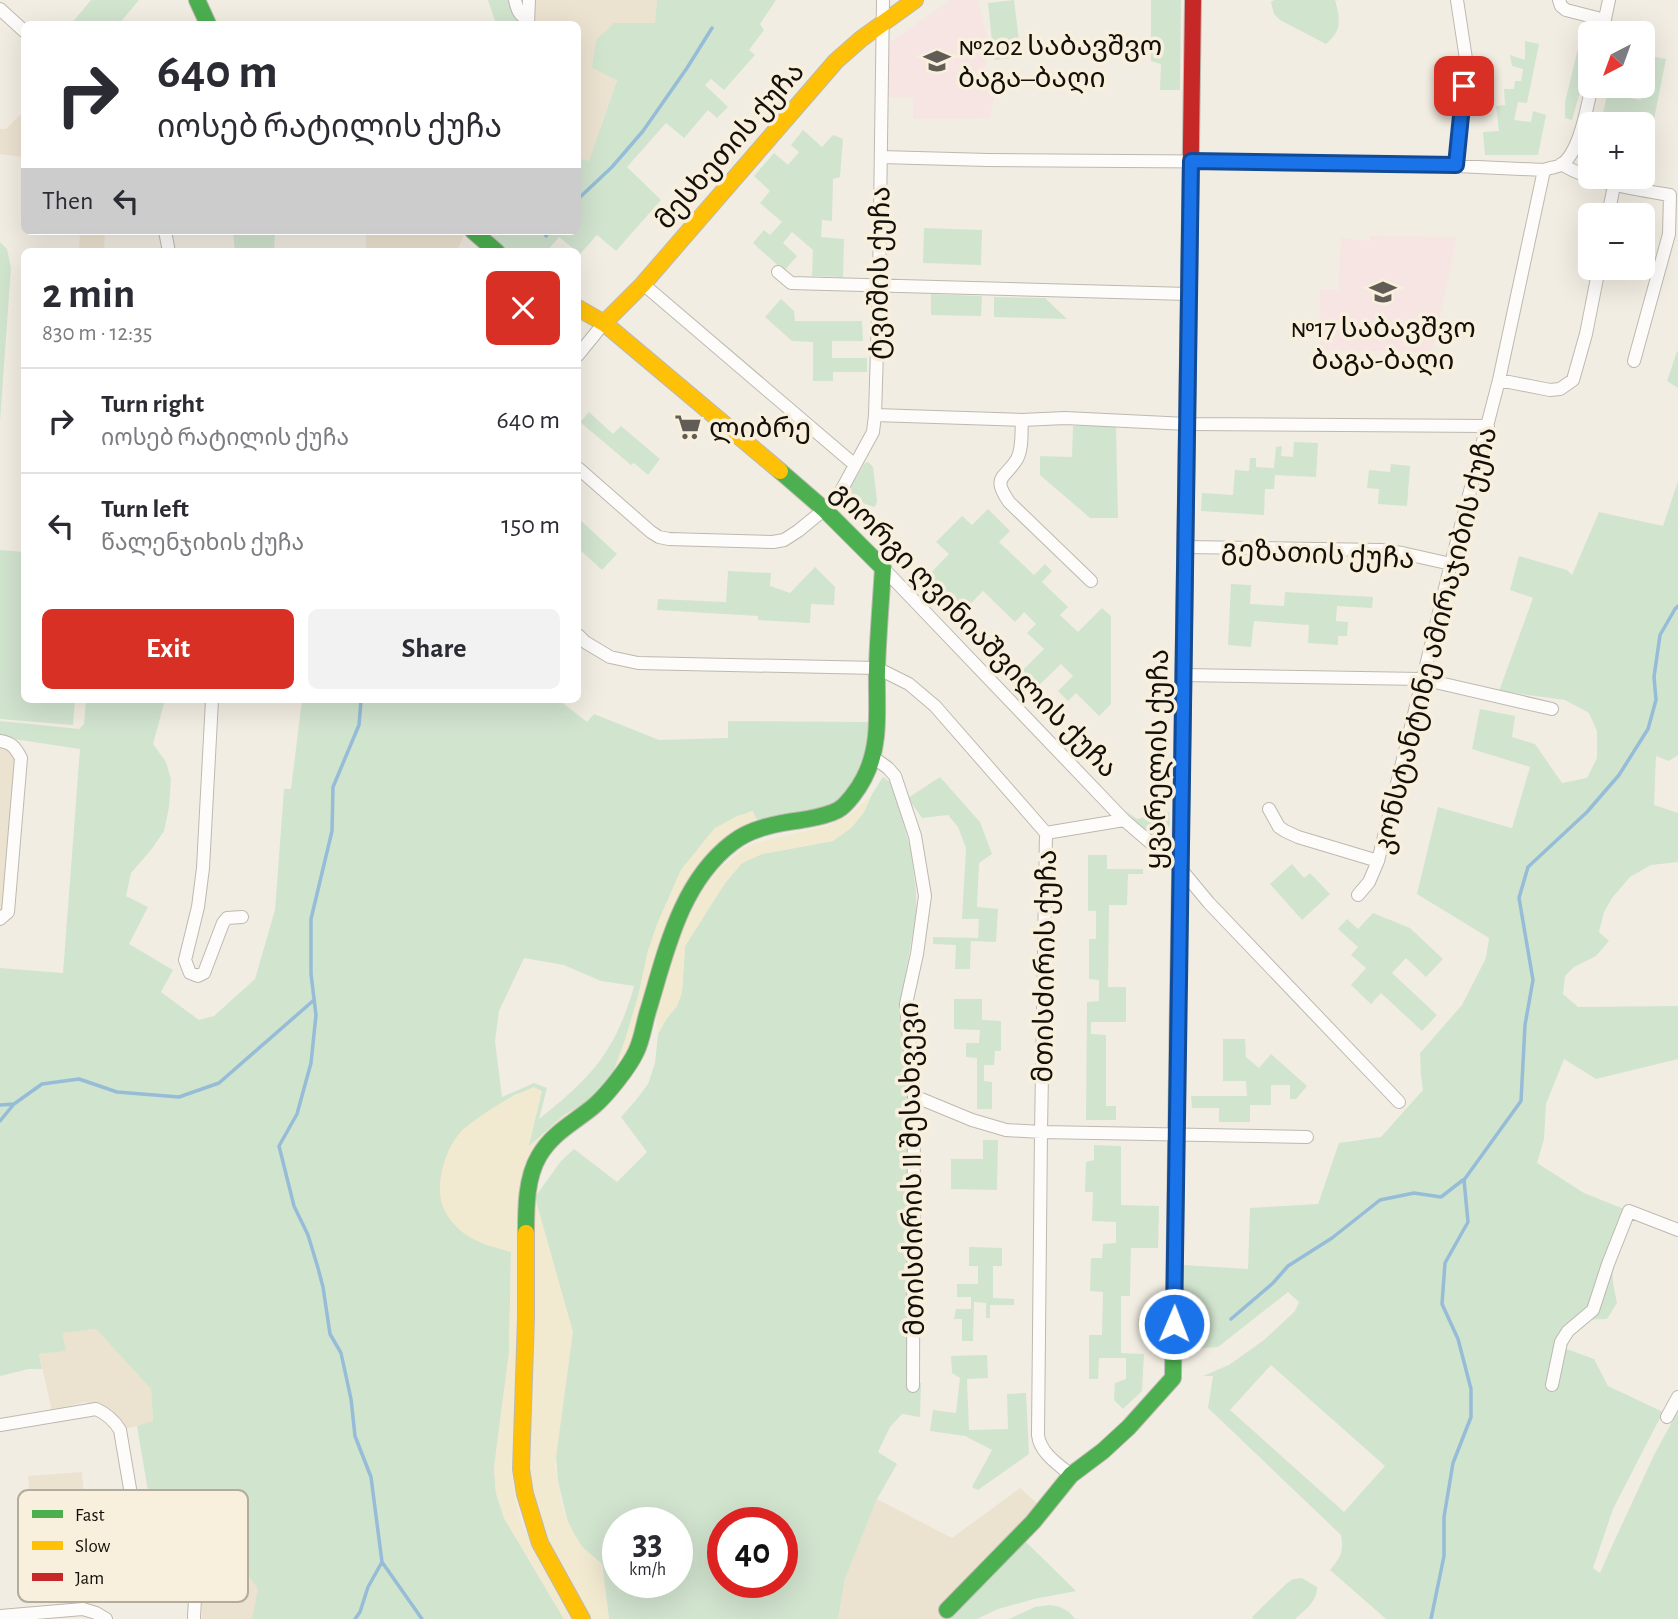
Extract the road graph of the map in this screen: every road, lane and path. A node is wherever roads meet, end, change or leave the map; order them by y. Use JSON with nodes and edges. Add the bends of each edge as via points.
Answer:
{"nodes":[{"id":1,"x":197,"y":0,"type":"edge"},
{"id":2,"x":515,"y":0,"type":"edge"},
{"id":3,"x":529,"y":0,"type":"edge"},
{"id":4,"x":883,"y":0,"type":"edge"},
{"id":5,"x":915,"y":0,"type":"edge"},
{"id":6,"x":1193,"y":0,"type":"edge"},
{"id":7,"x":1457,"y":0,"type":"edge"},
{"id":8,"x":1559,"y":0,"type":"edge"},
{"id":9,"x":1609,"y":0,"type":"edge"},
{"id":10,"x":0,"y":9,"type":"edge"},
{"id":11,"x":1605,"y":20,"type":"joint"},
{"id":12,"x":207,"y":21,"type":"edge"},
{"id":13,"x":527,"y":21,"type":"edge"},
{"id":14,"x":528,"y":21,"type":"edge"},
{"id":15,"x":883,"y":22,"type":"junction"},
{"id":16,"x":21,"y":28,"type":"edge"},
{"id":17,"x":1589,"y":98,"type":"edge"},
{"id":18,"x":881,"y":157,"type":"junction"},
{"id":19,"x":1191,"y":161,"type":"junction"},
{"id":20,"x":1562,"y":164,"type":"junction"},
{"id":21,"x":1456,"y":165,"type":"junction"},
{"id":22,"x":1544,"y":170,"type":"junction"},
{"id":23,"x":1578,"y":174,"type":"edge"},
{"id":24,"x":1640,"y":189,"type":"edge"},
{"id":25,"x":1674,"y":193,"type":"edge"},
{"id":26,"x":478,"y":235,"type":"edge"},
{"id":27,"x":493,"y":248,"type":"edge"},
{"id":28,"x":1665,"y":250,"type":"junction"},
{"id":29,"x":1678,"y":253,"type":"edge"},
{"id":30,"x":778,"y":272,"type":"dead end"},
{"id":31,"x":1597,"y":280,"type":"edge"},
{"id":32,"x":643,"y":284,"type":"junction"},
{"id":33,"x":879,"y":285,"type":"junction"},
{"id":34,"x":1188,"y":293,"type":"junction"},
{"id":35,"x":581,"y":310,"type":"edge"},
{"id":36,"x":604,"y":323,"type":"junction"},
{"id":37,"x":581,"y":351,"type":"edge"},
{"id":38,"x":1634,"y":361,"type":"dead end"},
{"id":39,"x":1499,"y":380,"type":"junction"},
{"id":40,"x":875,"y":415,"type":"junction"},
{"id":41,"x":1022,"y":419,"type":"junction"},
{"id":42,"x":1187,"y":424,"type":"junction"},
{"id":43,"x":1488,"y":426,"type":"junction"},
{"id":44,"x":855,"y":465,"type":"junction"},
{"id":45,"x":581,"y":471,"type":"edge"},
{"id":46,"x":825,"y":510,"type":"junction"},
{"id":47,"x":1185,"y":547,"type":"junction"},
{"id":48,"x":1451,"y":564,"type":"junction"},
{"id":49,"x":883,"y":568,"type":"junction"},
{"id":50,"x":1091,"y":581,"type":"dead end"},
{"id":51,"x":581,"y":637,"type":"edge"},
{"id":52,"x":877,"y":668,"type":"junction"},
{"id":53,"x":1183,"y":675,"type":"junction"},
{"id":54,"x":1422,"y":679,"type":"junction"},
{"id":55,"x":212,"y":703,"type":"edge"},
{"id":56,"x":1552,"y":709,"type":"dead end"},
{"id":57,"x":0,"y":741,"type":"edge"},
{"id":58,"x":872,"y":760,"type":"junction"},
{"id":59,"x":1269,"y":809,"type":"dead end"},
{"id":60,"x":1124,"y":820,"type":"junction"},
{"id":61,"x":1046,"y":833,"type":"junction"},
{"id":62,"x":1378,"y":861,"type":"junction"},
{"id":63,"x":1180,"y":868,"type":"junction"},
{"id":64,"x":1359,"y":895,"type":"dead end"},
{"id":65,"x":242,"y":917,"type":"dead end"},
{"id":66,"x":0,"y":919,"type":"edge"},
{"id":67,"x":914,"y":1096,"type":"junction"},
{"id":68,"x":1399,"y":1102,"type":"dead end"},
{"id":69,"x":1041,"y":1132,"type":"junction"},
{"id":70,"x":1176,"y":1135,"type":"junction"},
{"id":71,"x":1307,"y":1137,"type":"dead end"},
{"id":72,"x":1678,"y":1230,"type":"edge"},
{"id":73,"x":1552,"y":1385,"type":"dead end"},
{"id":74,"x":913,"y":1386,"type":"dead end"},
{"id":75,"x":1678,"y":1397,"type":"edge"},
{"id":76,"x":1668,"y":1417,"type":"dead end"},
{"id":77,"x":0,"y":1425,"type":"edge"},
{"id":78,"x":1071,"y":1475,"type":"junction"},
{"id":79,"x":130,"y":1490,"type":"edge"},
{"id":80,"x":947,"y":1609,"type":"dead end"},
{"id":81,"x":0,"y":1616,"type":"edge"},
{"id":82,"x":106,"y":1619,"type":"edge"},
{"id":83,"x":582,"y":1619,"type":"edge"}],
"edges":[{"from":1,"to":12,"type":"street"},
{"from":2,"to":13,"type":"street"},
{"from":3,"to":14,"type":"street"},
{"from":4,"to":15,"type":"street"},
{"from":5,"to":15,"type":"street","name":"მესხეთის ქუჩა"},
{"from":6,"to":19,"type":"street","name":"ყვარელის ქუჩა"},
{"from":7,"to":21,"type":"street","via":[[1466,59]]},
{"from":8,"to":11,"type":"street","via":[[1566,10]]},
{"from":9,"to":11,"type":"street"},
{"from":10,"to":16,"type":"street"},
{"from":15,"to":18,"type":"street","name":"ტვიშის ქუჩა"},
{"from":15,"to":32,"type":"street","name":"მესხეთის ქუჩა","via":[[836,61]]},
{"from":17,"to":20,"type":"street","via":[[1580,135]]},
{"from":18,"to":19,"type":"street"},
{"from":18,"to":33,"type":"street","name":"ტვიშის ქუჩა"},
{"from":19,"to":21,"type":"street"},
{"from":19,"to":34,"type":"street","name":"ყვარელის ქუჩა"},
{"from":20,"to":22,"type":"street"},
{"from":20,"to":23,"type":"street"},
{"from":21,"to":22,"type":"street"},
{"from":22,"to":39,"type":"street","name":"კონსტანტინე ამირაჯიბის ქუჩა"},
{"from":24,"to":25,"type":"street"},
{"from":25,"to":28,"type":"street"},
{"from":26,"to":27,"type":"street"},
{"from":28,"to":29,"type":"street"},
{"from":28,"to":38,"type":"street"},
{"from":30,"to":33,"type":"street","via":[[791,283]]},
{"from":31,"to":39,"type":"street","via":[[1573,380],[1550,390]]},
{"from":32,"to":36,"type":"street","name":"მესხეთის ქუჩა"},
{"from":32,"to":44,"type":"street"},
{"from":33,"to":34,"type":"street"},
{"from":33,"to":40,"type":"street","name":"ტვიშის ქუჩა"},
{"from":34,"to":42,"type":"street","name":"ყვარელის ქუჩა"},
{"from":35,"to":36,"type":"street","name":"გიორგი ღვინიაშვილის ქუჩა"},
{"from":36,"to":37,"type":"street"},
{"from":36,"to":46,"type":"street","name":"გიორგი ღვინიაშვილის ქუჩა"},
{"from":39,"to":43,"type":"street","name":"კონსტანტინე ამირაჯიბის ქუჩა"},
{"from":40,"to":41,"type":"street"},
{"from":40,"to":44,"type":"street","name":"ტვიშის ქუჩა","via":[[873,432]]},
{"from":41,"to":42,"type":"street"},
{"from":41,"to":50,"type":"street","via":[[1017,459],[1000,483],[1003,494]]},
{"from":42,"to":43,"type":"street"},
{"from":42,"to":47,"type":"street","name":"ყვარელის ქუჩა"},
{"from":43,"to":48,"type":"street","name":"კონსტანტინე ამირაჯიბის ქუჩა"},
{"from":44,"to":46,"type":"street","name":"ტვიშის ქუჩა","via":[[836,500]]},
{"from":45,"to":46,"type":"street","name":"ტვიშის ქუჩა","via":[[651,532],[669,539],[784,540]]},
{"from":46,"to":49,"type":"street","name":"გიორგი ღვინიაშვილის ქუჩა"},
{"from":47,"to":48,"type":"street","name":"გეზათის ქუჩა","via":[[1381,550]]},
{"from":47,"to":53,"type":"street","name":"ყვარელის ქუჩა"},
{"from":48,"to":54,"type":"street","name":"კონსტანტინე ამირაჯიბის ქუჩა"},
{"from":49,"to":52,"type":"street"},
{"from":49,"to":60,"type":"street","name":"გიორგი ღვინიაშვილის ქუჩა"},
{"from":51,"to":52,"type":"street","name":"მთისძირის ქუჩა","via":[[610,657],[638,663]]},
{"from":52,"to":58,"type":"street","via":[[877,734]]},
{"from":52,"to":61,"type":"street","name":"მთისძირის ქუჩა","via":[[909,684],[935,706]]},
{"from":53,"to":54,"type":"street"},
{"from":53,"to":63,"type":"street","name":"ყვარელის ქუჩა"},
{"from":54,"to":56,"type":"street"},
{"from":54,"to":62,"type":"street","name":"კონსტანტინე ამირაჯიბის ქუჩა"},
{"from":55,"to":65,"type":"street","via":[[203,868],[185,960],[190,973],[204,973],[227,918]]},
{"from":57,"to":66,"type":"street","via":[[15,746],[20,758],[8,912]]},
{"from":58,"to":67,"type":"street","name":"მთისძირის II შესახვევი","via":[[895,776],[921,864],[925,896],[906,1004]]},
{"from":58,"to":83,"type":"street","via":[[857,790],[839,810],[746,835],[704,872],[671,936],[636,1052],[595,1105],[552,1138],[538,1157],[526,1207],[521,1469],[540,1544]]},
{"from":59,"to":62,"type":"street","via":[[1285,831]]},
{"from":60,"to":61,"type":"street"},
{"from":60,"to":63,"type":"street","name":"გიორგი ღვინიაშვილის ქუჩა"},
{"from":61,"to":69,"type":"street","name":"მთისძირის ქუჩა"},
{"from":62,"to":64,"type":"street","name":"კონსტანტინე ამირაჯიბის ქუჩა"},
{"from":63,"to":68,"type":"street","name":"გიორგი ღვინიაშვილის ქუჩა"},
{"from":63,"to":70,"type":"street","name":"ყვარელის ქუჩა"},
{"from":67,"to":69,"type":"street","via":[[1006,1130]]},
{"from":67,"to":74,"type":"street","name":"მთისძირის II შესახვევი"},
{"from":69,"to":70,"type":"street"},
{"from":69,"to":78,"type":"street","name":"მთისძირის ქუჩა","via":[[1038,1435],[1044,1451]]},
{"from":70,"to":71,"type":"street"},
{"from":70,"to":78,"type":"street","name":"ყვარელის ქუჩა","via":[[1173,1378],[1129,1427]]},
{"from":72,"to":73,"type":"street","via":[[1629,1211],[1593,1310],[1562,1342]]},
{"from":75,"to":76,"type":"street"},
{"from":77,"to":79,"type":"street","via":[[96,1409],[107,1414],[120,1430]]},
{"from":78,"to":80,"type":"street","name":"ყვარელის ქუჩა","via":[[1033,1522]]},
{"from":81,"to":82,"type":"street","via":[[83,1609]]}]}
